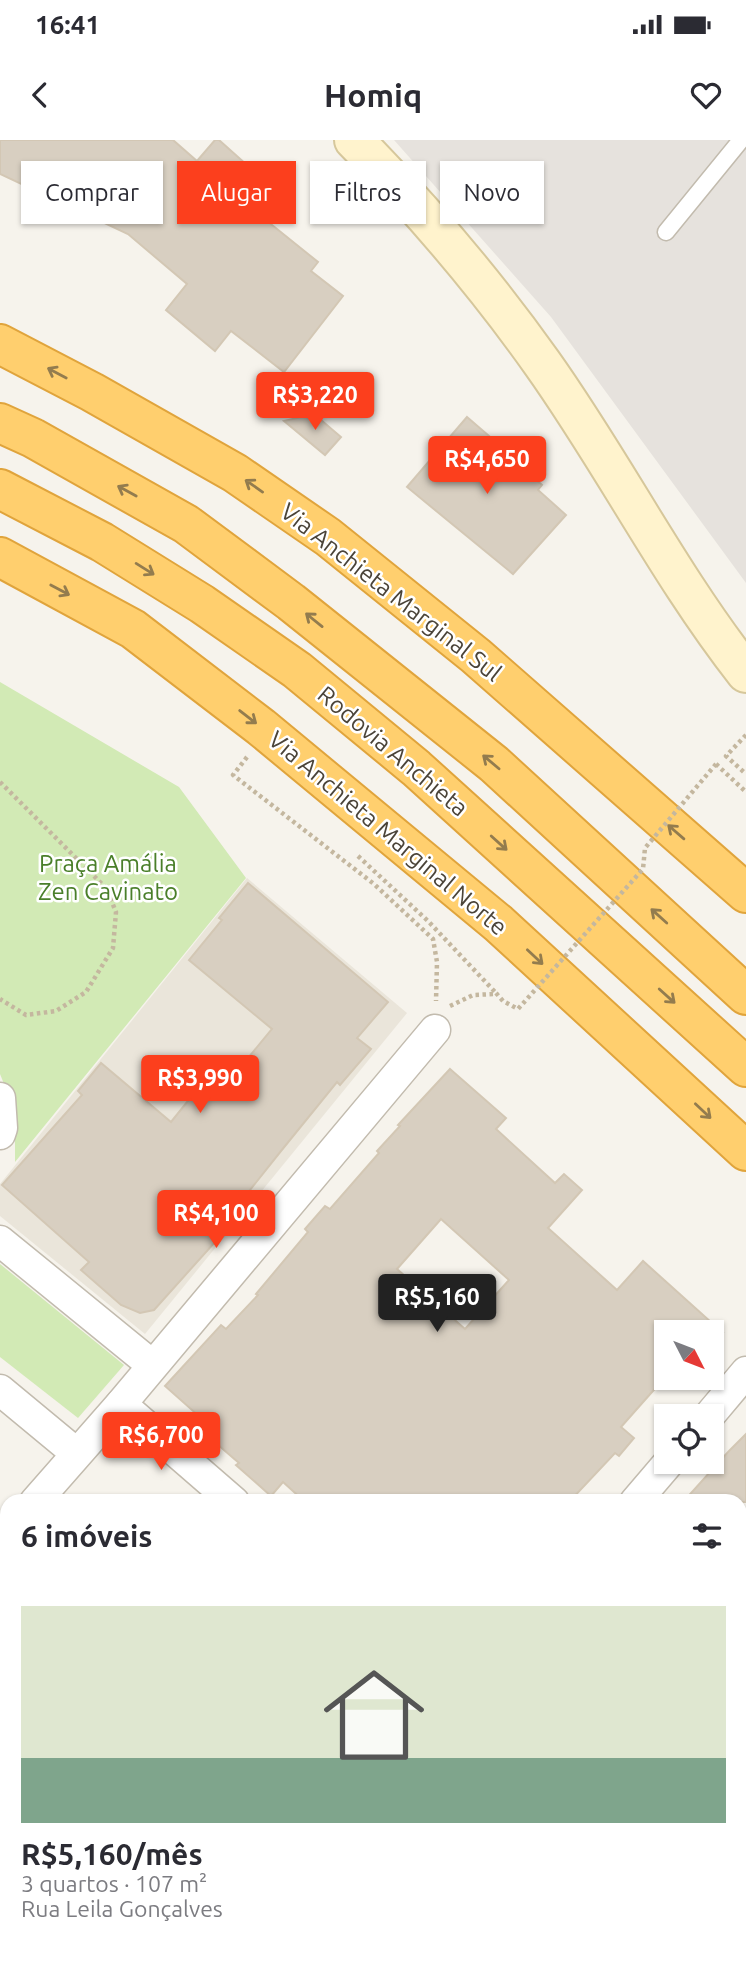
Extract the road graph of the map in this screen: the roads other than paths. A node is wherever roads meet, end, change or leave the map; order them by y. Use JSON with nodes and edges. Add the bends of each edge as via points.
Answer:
{"nodes":[{"id":1,"x":354,"y":140,"type":"edge"},
{"id":2,"x":741,"y":140,"type":"edge"},
{"id":3,"x":666,"y":232,"type":"dead end"},
{"id":4,"x":0,"y":344,"type":"edge"},
{"id":5,"x":0,"y":423,"type":"edge"},
{"id":6,"x":0,"y":489,"type":"edge"},
{"id":7,"x":0,"y":557,"type":"edge"},
{"id":8,"x":746,"y":673,"type":"edge"},
{"id":9,"x":746,"y":892,"type":"edge"},
{"id":10,"x":746,"y":995,"type":"edge"},
{"id":11,"x":435,"y":1021,"type":"road end"},
{"id":12,"x":746,"y":1067,"type":"edge"},
{"id":13,"x":0,"y":1098,"type":"edge"},
{"id":14,"x":0,"y":1134,"type":"edge"},
{"id":15,"x":746,"y":1151,"type":"edge"},
{"id":16,"x":0,"y":1241,"type":"edge"},
{"id":17,"x":152,"y":1366,"type":"junction"},
{"id":18,"x":746,"y":1372,"type":"edge"},
{"id":19,"x":0,"y":1390,"type":"edge"},
{"id":20,"x":121,"y":1404,"type":"junction"},
{"id":21,"x":719,"y":1404,"type":"edge"},
{"id":22,"x":76,"y":1453,"type":"junction"},
{"id":23,"x":659,"y":1474,"type":"edge"},
{"id":24,"x":42,"y":1494,"type":"edge"},
{"id":25,"x":225,"y":1494,"type":"edge"},
{"id":26,"x":642,"y":1494,"type":"edge"}],
"edges":[{"from":1,"to":8,"type":"street","via":[[460,256],[542,363],[682,585]]},
{"from":2,"to":3,"type":"lane"},
{"from":9,"to":4,"type":"highway","name":"Via Anchieta Marginal Sul","one_way":true,"via":[[476,656],[328,537],[235,473]]},
{"from":10,"to":5,"type":"highway","name":"Rodovia Anchieta","one_way":true,"via":[[494,764],[290,602],[186,524]]},
{"from":6,"to":12,"type":"highway","name":"Rodovia Anchieta","one_way":true,"via":[[103,542],[297,670],[416,768]]},
{"from":7,"to":15,"type":"highway","name":"Via Anchieta Marginal Norte","one_way":true,"via":[[133,629],[261,727],[498,923]]},
{"from":11,"to":17,"type":"street"},
{"from":13,"to":14,"type":"street"},
{"from":16,"to":17,"type":"street"},
{"from":17,"to":20,"type":"street"},
{"from":18,"to":21,"type":"street"},
{"from":19,"to":22,"type":"street"},
{"from":20,"to":22,"type":"street"},
{"from":20,"to":25,"type":"street"},
{"from":22,"to":24,"type":"street"},
{"from":23,"to":26,"type":"street"}]}
